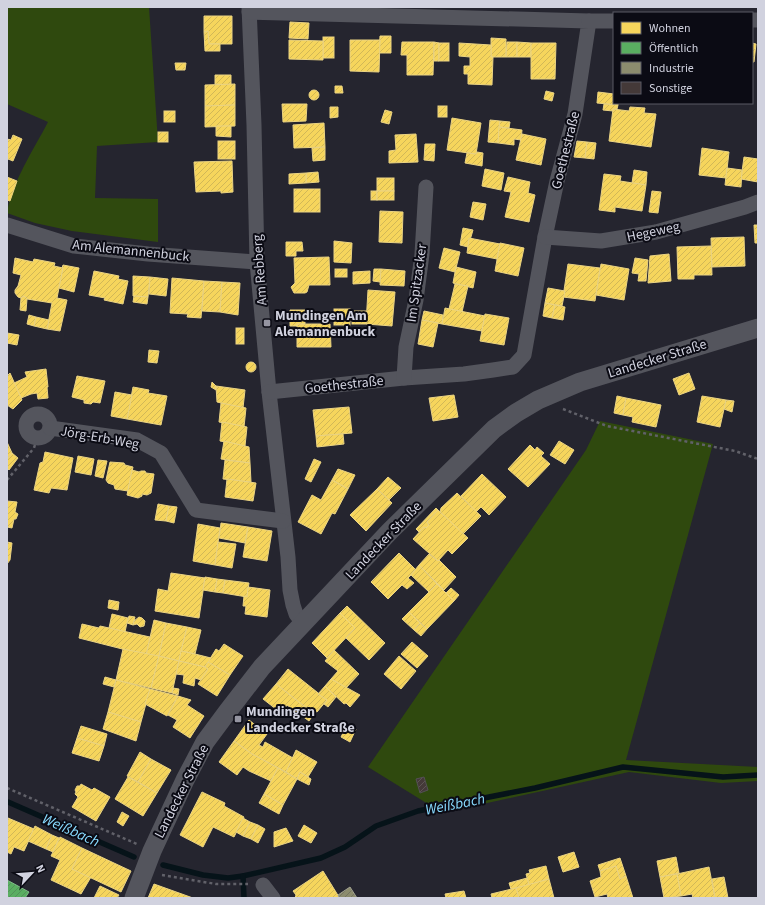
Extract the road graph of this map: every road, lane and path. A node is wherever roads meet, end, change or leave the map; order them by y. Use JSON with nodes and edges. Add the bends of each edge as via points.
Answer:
{"nodes":[{"id":1,"x":249,"y":10,"type":"edge"},
{"id":2,"x":589,"y":20,"type":"junction"},
{"id":3,"x":613,"y":20,"type":"edge"},
{"id":4,"x":426,"y":187,"type":"dead end"},
{"id":5,"x":758,"y":202,"type":"edge"},
{"id":6,"x":7,"y":225,"type":"edge"},
{"id":7,"x":545,"y":237,"type":"junction"},
{"id":8,"x":257,"y":262,"type":"junction"},
{"id":9,"x":758,"y":328,"type":"edge"},
{"id":10,"x":404,"y":378,"type":"junction"},
{"id":11,"x":269,"y":392,"type":"junction"},
{"id":12,"x":538,"y":400,"type":"junction"},
{"id":13,"x":50,"y":428,"type":"junction"},
{"id":14,"x":37,"y":438,"type":"junction"},
{"id":15,"x":758,"y":459,"type":"edge"},
{"id":16,"x":7,"y":480,"type":"edge"},
{"id":17,"x":283,"y":521,"type":"junction"},
{"id":18,"x":304,"y":624,"type":"junction"},
{"id":19,"x":7,"y":788,"type":"edge"},
{"id":20,"x":152,"y":851,"type":"junction"},
{"id":21,"x":144,"y":872,"type":"junction"},
{"id":22,"x":246,"y":884,"type":"dead end"},
{"id":23,"x":263,"y":885,"type":"dead end"},
{"id":24,"x":134,"y":898,"type":"edge"},
{"id":25,"x":272,"y":898,"type":"edge"}],
"edges":[{"from":1,"to":2,"type":"street"},
{"from":1,"to":8,"type":"street","name":"Am Rebberg"},
{"from":2,"to":3,"type":"street"},
{"from":2,"to":7,"type":"street","name":"Goethestraße","via":[[575,114]]},
{"from":4,"to":10,"type":"street","name":"Im Spitzacker","via":[[422,254],[406,347]]},
{"from":5,"to":7,"type":"street","name":"Hegeweg","via":[[656,232],[601,241]]},
{"from":6,"to":8,"type":"street","name":"Am Alemannenbuck","via":[[74,246]]},
{"from":7,"to":10,"type":"street","name":"Goethestraße","via":[[524,355],[517,363],[513,367],[464,374]]},
{"from":8,"to":11,"type":"street","name":"Am Rebberg"},
{"from":9,"to":12,"type":"street","name":"Landecker Straße","via":[[580,382]]},
{"from":10,"to":11,"type":"street","name":"Goethestraße"},
{"from":11,"to":17,"type":"street","name":"Am Rebberg"},
{"from":12,"to":15,"type":"path","via":[[607,426],[735,451]]},
{"from":12,"to":18,"type":"street","name":"Landecker Straße","via":[[494,429],[390,531]]},
{"from":13,"to":14,"type":"street","name":"Jörg-Erb-Weg","via":[[46,436]]},
{"from":13,"to":14,"type":"street","name":"Jörg-Erb-Weg","via":[[44,415],[36,414],[29,417],[26,430],[30,436]]},
{"from":13,"to":17,"type":"street","name":"Jörg-Erb-Weg","via":[[137,440],[161,453],[196,510]]},
{"from":14,"to":16,"type":"path","via":[[34,448]]},
{"from":17,"to":18,"type":"street","name":"Am Rebberg","via":[[291,597],[296,614]]},
{"from":18,"to":20,"type":"street","name":"Landecker Straße","via":[[262,667],[205,742]]},
{"from":19,"to":20,"type":"path"},
{"from":20,"to":21,"type":"street","name":"Landecker Straße"},
{"from":21,"to":22,"type":"path","via":[[216,884]]},
{"from":21,"to":24,"type":"street","name":"Landecker Straße"},
{"from":23,"to":25,"type":"street"}]}
